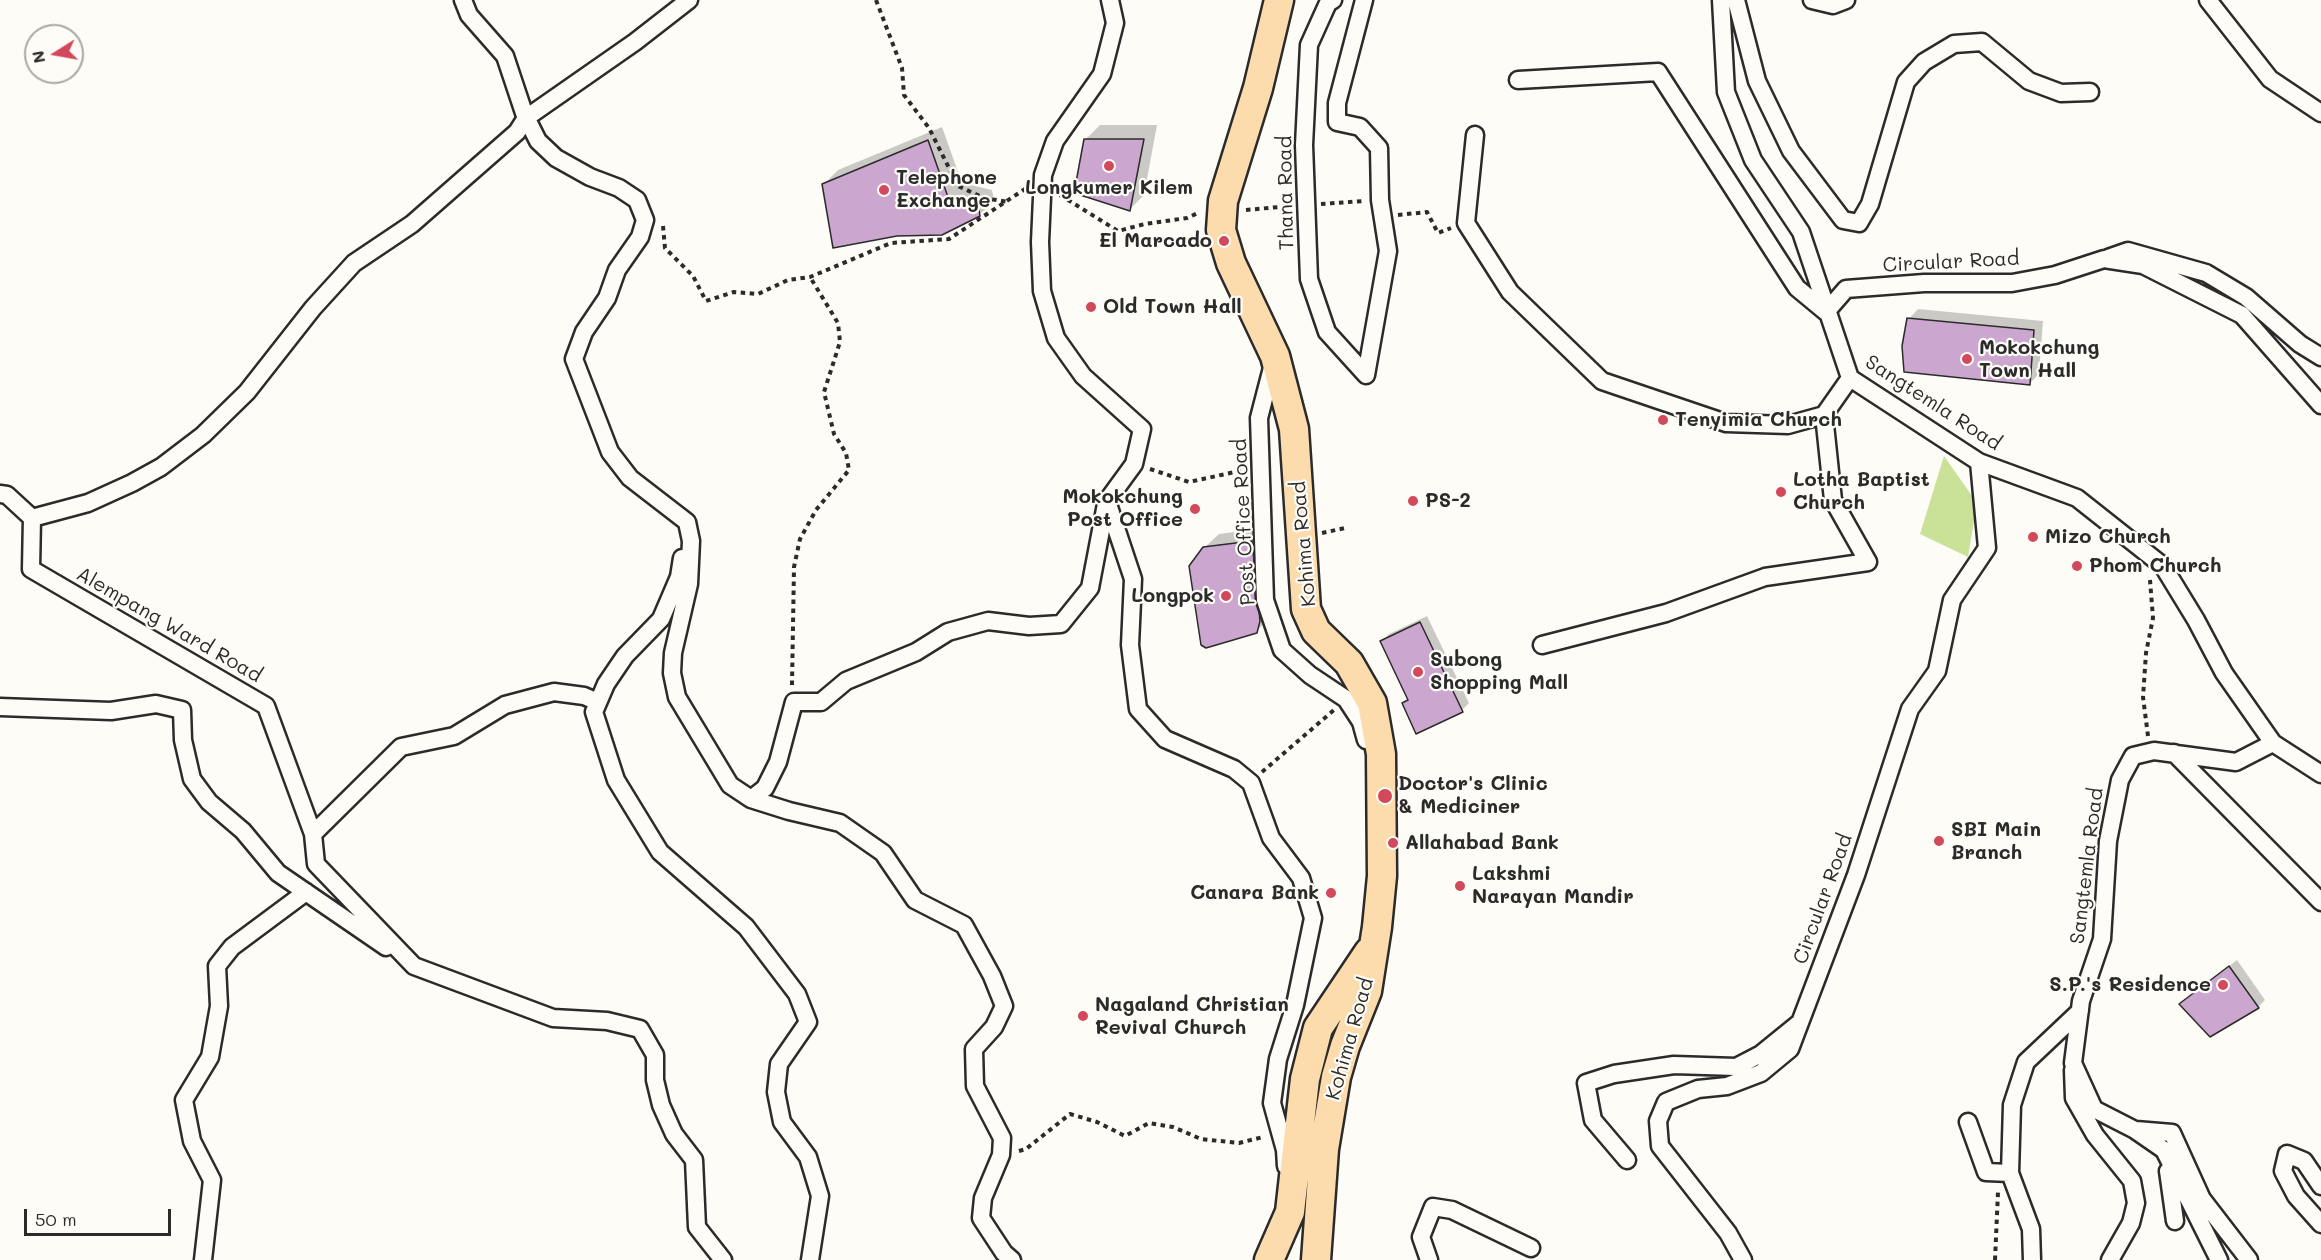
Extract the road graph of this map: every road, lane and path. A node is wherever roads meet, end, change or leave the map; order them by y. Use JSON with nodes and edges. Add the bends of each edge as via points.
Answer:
{"nodes":[{"id":1,"x":463,"y":0,"type":"edge"},
{"id":2,"x":689,"y":0,"type":"edge"},
{"id":3,"x":876,"y":0,"type":"edge"},
{"id":4,"x":1110,"y":0,"type":"edge"},
{"id":5,"x":1279,"y":0,"type":"edge"},
{"id":6,"x":1333,"y":0,"type":"edge"},
{"id":7,"x":1364,"y":0,"type":"edge"},
{"id":8,"x":1722,"y":0,"type":"edge"},
{"id":9,"x":1736,"y":0,"type":"edge"},
{"id":10,"x":1812,"y":0,"type":"edge"},
{"id":11,"x":1846,"y":0,"type":"edge"},
{"id":12,"x":2208,"y":0,"type":"edge"},
{"id":13,"x":1518,"y":80,"type":"dead end"},
{"id":14,"x":2090,"y":92,"type":"dead end"},
{"id":15,"x":2321,"y":113,"type":"edge"},
{"id":16,"x":526,"y":118,"type":"junction"},
{"id":17,"x":1474,"y":135,"type":"dead end"},
{"id":18,"x":1043,"y":175,"type":"junction"},
{"id":19,"x":637,"y":200,"type":"junction"},
{"id":20,"x":1223,"y":201,"type":"junction"},
{"id":21,"x":1008,"y":202,"type":"junction"},
{"id":22,"x":1307,"y":205,"type":"junction"},
{"id":23,"x":1382,"y":208,"type":"junction"},
{"id":24,"x":1466,"y":223,"type":"junction"},
{"id":25,"x":2104,"y":259,"type":"junction"},
{"id":26,"x":810,"y":277,"type":"junction"},
{"id":27,"x":1826,"y":312,"type":"junction"},
{"id":28,"x":1275,"y":356,"type":"junction"},
{"id":29,"x":2321,"y":357,"type":"edge"},
{"id":30,"x":1850,"y":378,"type":"junction"},
{"id":31,"x":2321,"y":405,"type":"edge"},
{"id":32,"x":1824,"y":415,"type":"junction"},
{"id":33,"x":1979,"y":462,"type":"junction"},
{"id":34,"x":1134,"y":464,"type":"junction"},
{"id":35,"x":1259,"y":467,"type":"junction"},
{"id":36,"x":0,"y":494,"type":"edge"},
{"id":37,"x":1107,"y":501,"type":"junction"},
{"id":38,"x":32,"y":518,"type":"junction"},
{"id":39,"x":687,"y":522,"type":"junction"},
{"id":40,"x":2146,"y":553,"type":"junction"},
{"id":41,"x":1542,"y":645,"type":"dead end"},
{"id":42,"x":1346,"y":699,"type":"junction"},
{"id":43,"x":598,"y":702,"type":"junction"},
{"id":44,"x":794,"y":702,"type":"junction"},
{"id":45,"x":0,"y":707,"type":"edge"},
{"id":46,"x":2273,"y":743,"type":"junction"},
{"id":47,"x":2154,"y":750,"type":"junction"},
{"id":48,"x":2174,"y":753,"type":"junction"},
{"id":49,"x":2321,"y":774,"type":"edge"},
{"id":50,"x":1251,"y":783,"type":"junction"},
{"id":51,"x":1380,"y":790,"type":"junction"},
{"id":52,"x":751,"y":799,"type":"junction"},
{"id":53,"x":313,"y":834,"type":"junction"},
{"id":54,"x":306,"y":892,"type":"junction"},
{"id":55,"x":2321,"y":902,"type":"edge"},
{"id":56,"x":1373,"y":945,"type":"junction"},
{"id":57,"x":414,"y":966,"type":"junction"},
{"id":58,"x":2080,"y":1011,"type":"junction"},
{"id":59,"x":1801,"y":1021,"type":"junction"},
{"id":60,"x":2073,"y":1063,"type":"junction"},
{"id":61,"x":1968,"y":1122,"type":"dead end"},
{"id":62,"x":2135,"y":1130,"type":"junction"},
{"id":63,"x":1278,"y":1133,"type":"junction"},
{"id":64,"x":2164,"y":1150,"type":"junction"},
{"id":65,"x":1001,"y":1155,"type":"junction"},
{"id":66,"x":1627,"y":1160,"type":"dead end"},
{"id":67,"x":2010,"y":1173,"type":"junction"},
{"id":68,"x":2321,"y":1186,"type":"edge"},
{"id":69,"x":1290,"y":1212,"type":"junction"},
{"id":70,"x":2175,"y":1221,"type":"dead end"},
{"id":71,"x":2321,"y":1224,"type":"edge"},
{"id":72,"x":1531,"y":1248,"type":"dead end"},
{"id":73,"x":203,"y":1260,"type":"edge"},
{"id":74,"x":723,"y":1260,"type":"edge"},
{"id":75,"x":810,"y":1260,"type":"edge"},
{"id":76,"x":1012,"y":1260,"type":"edge"},
{"id":77,"x":1269,"y":1260,"type":"edge"},
{"id":78,"x":1316,"y":1260,"type":"edge"},
{"id":79,"x":1428,"y":1260,"type":"edge"},
{"id":80,"x":1743,"y":1260,"type":"edge"},
{"id":81,"x":1995,"y":1260,"type":"edge"},
{"id":82,"x":2032,"y":1260,"type":"edge"},
{"id":83,"x":2110,"y":1260,"type":"edge"},
{"id":84,"x":2219,"y":1260,"type":"edge"},
{"id":85,"x":2249,"y":1260,"type":"edge"}],
"edges":[{"from":1,"to":16,"type":"street","via":[[469,15],[505,56]]},
{"from":2,"to":16,"type":"street"},
{"from":3,"to":21,"type":"path","via":[[902,68],[904,95],[929,128],[958,186],[984,198]]},
{"from":4,"to":18,"type":"street","via":[[1114,23],[1102,74],[1055,141]]},
{"from":5,"to":20,"type":"highway","name":"Kohima Road","via":[[1258,88]]},
{"from":6,"to":22,"type":"street","name":"Thana Road","via":[[1309,45],[1304,145]]},
{"from":7,"to":23,"type":"street","via":[[1337,103],[1337,122],[1360,127],[1379,148]]},
{"from":8,"to":27,"type":"street","name":"Sangtemla Road","via":[[1726,92],[1753,160],[1801,232]]},
{"from":9,"to":14,"type":"street","via":[[1757,81],[1791,151],[1843,220],[1859,223],[1870,204],[1906,82],[1924,62],[1954,45],[1982,42],[2029,81],[2061,93]]},
{"from":10,"to":11,"type":"street","via":[[1833,5]]},
{"from":12,"to":15,"type":"street","via":[[2270,79]]},
{"from":13,"to":27,"type":"street","via":[[1658,72],[1797,288]]},
{"from":16,"to":19,"type":"street","via":[[538,141],[556,158]]},
{"from":16,"to":38,"type":"street","via":[[517,132],[421,216],[354,263],[247,392],[203,435],[132,483],[88,503]]},
{"from":17,"to":24,"type":"street"},
{"from":18,"to":20,"type":"path","via":[[1054,191],[1118,231],[1187,218]]},
{"from":18,"to":21,"type":"path"},
{"from":18,"to":34,"type":"street","via":[[1042,291],[1056,338],[1083,376],[1142,429]]},
{"from":19,"to":26,"type":"path","via":[[661,216],[665,248],[693,276],[706,302],[734,292],[758,294],[788,280]]},
{"from":19,"to":39,"type":"street","via":[[645,220],[640,237],[617,270],[607,298],[584,332],[574,359],[610,452],[630,478]]},
{"from":20,"to":22,"type":"path","via":[[1244,210]]},
{"from":20,"to":28,"type":"highway","name":"Kohima Road","via":[[1221,230],[1231,263]]},
{"from":21,"to":26,"type":"path","via":[[949,239],[891,243]]},
{"from":22,"to":23,"type":"path"},
{"from":22,"to":23,"type":"street","name":"Thana Road","via":[[1309,279],[1323,322],[1327,333],[1366,375],[1388,251]]},
{"from":23,"to":24,"type":"path","via":[[1427,212],[1438,233]]},
{"from":24,"to":32,"type":"street","via":[[1510,292],[1602,381],[1726,423],[1788,425]]},
{"from":25,"to":27,"type":"street","name":"Circular Road","via":[[2012,283],[1924,283],[1846,289]]},
{"from":25,"to":29,"type":"street","via":[[2128,251],[2206,273],[2246,297]]},
{"from":25,"to":31,"type":"street","name":"Circular Road","via":[[2143,265],[2242,315]]},
{"from":26,"to":44,"type":"path","via":[[838,323],[840,342],[824,392],[834,434],[846,453],[849,470],[816,510],[800,539],[794,567],[790,671]]},
{"from":27,"to":30,"type":"street","name":"Sangtemla Road"},
{"from":28,"to":35,"type":"street","name":"Post Office Road","via":[[1259,418]]},
{"from":28,"to":51,"type":"highway","name":"Kohima Road","via":[[1294,429],[1306,609],[1316,631],[1349,663],[1372,703],[1381,754]]},
{"from":30,"to":32,"type":"street"},
{"from":30,"to":33,"type":"street","name":"Sangtemla Road"},
{"from":32,"to":41,"type":"street","via":[[1833,500],[1868,562],[1765,577],[1666,612]]},
{"from":33,"to":40,"type":"street","name":"Sangtemla Road","via":[[2077,498]]},
{"from":33,"to":59,"type":"street","name":"Circular Road","via":[[1987,548],[1952,600],[1937,671],[1910,709],[1856,875]]},
{"from":34,"to":35,"type":"path","via":[[1189,482]]},
{"from":34,"to":37,"type":"street"},
{"from":35,"to":42,"type":"street","name":"Post Office Road","via":[[1265,600],[1282,650]]},
{"from":36,"to":38,"type":"street","via":[[7,495]]},
{"from":37,"to":44,"type":"street","via":[[1090,588],[1061,624],[1029,626],[988,621],[948,632],[916,652],[846,681],[821,702]]},
{"from":37,"to":50,"type":"street","via":[[1133,579],[1130,645],[1138,709],[1165,739],[1234,769]]},
{"from":38,"to":53,"type":"street","name":"Alempang Ward Road","via":[[31,570],[266,706]]},
{"from":39,"to":43,"type":"street","via":[[679,577],[661,619],[625,656]]},
{"from":39,"to":52,"type":"street","via":[[691,541],[689,584],[673,653],[677,697],[730,785]]},
{"from":40,"to":46,"type":"street","name":"Sangtemla Road","via":[[2163,566],[2224,673]]},
{"from":40,"to":47,"type":"path","via":[[2153,618],[2144,697],[2147,735]]},
{"from":42,"to":50,"type":"path"},
{"from":42,"to":51,"type":"street","name":"Post Office Road","via":[[1361,722]]},
{"from":43,"to":53,"type":"street","via":[[554,692],[505,705],[454,736],[401,747]]},
{"from":43,"to":75,"type":"street","via":[[594,712],[616,780],[660,852],[746,927],[797,994],[808,1022],[779,1065],[776,1092],[782,1122],[808,1157],[820,1196]]},
{"from":44,"to":52,"type":"street","via":[[778,762],[765,788]]},
{"from":45,"to":54,"type":"street","via":[[111,711],[156,704],[182,710],[183,740],[192,779],[278,873]]},
{"from":46,"to":48,"type":"street","via":[[2236,762]]},
{"from":46,"to":49,"type":"street"},
{"from":47,"to":48,"type":"street"},
{"from":47,"to":58,"type":"street","name":"Sangtemla Road","via":[[2133,756],[2120,780],[2108,841],[2103,939]]},
{"from":48,"to":55,"type":"street"},
{"from":50,"to":63,"type":"street","via":[[1271,838],[1301,878],[1313,918],[1295,1005],[1278,1059],[1272,1103]]},
{"from":51,"to":56,"type":"highway","name":"Kohima Road","via":[[1382,876]]},
{"from":52,"to":65,"type":"street","via":[[840,823],[883,853],[915,900],[964,926],[1004,1006],[994,1027],[974,1049],[975,1086],[1002,1138]]},
{"from":53,"to":57,"type":"street","name":"Alempang Ward Road","via":[[316,864]]},
{"from":54,"to":57,"type":"street"},
{"from":54,"to":73,"type":"street","via":[[232,947],[217,966],[219,1006],[210,1058],[184,1100],[192,1141],[212,1180]]},
{"from":56,"to":69,"type":"highway","via":[[1318,1028],[1305,1079]]},
{"from":56,"to":78,"type":"highway","name":"Kohima Road","via":[[1367,991],[1336,1077],[1324,1149]]},
{"from":57,"to":74,"type":"street","name":"Alempang Ward Road","via":[[553,1018],[607,1021],[640,1029],[655,1055],[661,1105],[674,1134],[693,1160],[697,1227]]},
{"from":58,"to":60,"type":"street","name":"Sangtemla Road"},
{"from":58,"to":67,"type":"street","via":[[2026,1062],[2012,1105]]},
{"from":59,"to":66,"type":"street","via":[[1761,1054],[1736,1067],[1674,1065],[1614,1074],[1586,1083],[1593,1120]]},
{"from":59,"to":80,"type":"street","name":"Circular Road","via":[[1790,1049],[1761,1073],[1727,1086],[1698,1089],[1666,1102],[1658,1121],[1660,1146],[1728,1233]]},
{"from":60,"to":62,"type":"street","via":[[2094,1109]]},
{"from":60,"to":83,"type":"street","name":"Sangtemla Road","via":[[2074,1098],[2095,1135],[2132,1182],[2136,1203],[2124,1239]]},
{"from":61,"to":67,"type":"street","via":[[1986,1172]]},
{"from":62,"to":64,"type":"street"},
{"from":62,"to":85,"type":"street","via":[[2172,1133],[2202,1199]]},
{"from":63,"to":65,"type":"path","via":[[1239,1143],[1201,1139],[1173,1127],[1149,1123],[1125,1136],[1070,1114],[1026,1149]]},
{"from":63,"to":69,"type":"street","via":[[1285,1150]]},
{"from":64,"to":70,"type":"street"},
{"from":64,"to":84,"type":"street"},
{"from":65,"to":76,"type":"street","via":[[983,1198],[981,1218]]},
{"from":67,"to":81,"type":"path","via":[[1998,1184]]},
{"from":67,"to":82,"type":"street","via":[[2031,1229]]},
{"from":68,"to":71,"type":"street","via":[[2304,1161],[2287,1154],[2283,1171],[2296,1196]]},
{"from":69,"to":77,"type":"highway"},
{"from":72,"to":79,"type":"street","via":[[1452,1210],[1433,1207],[1421,1237]]}]}
